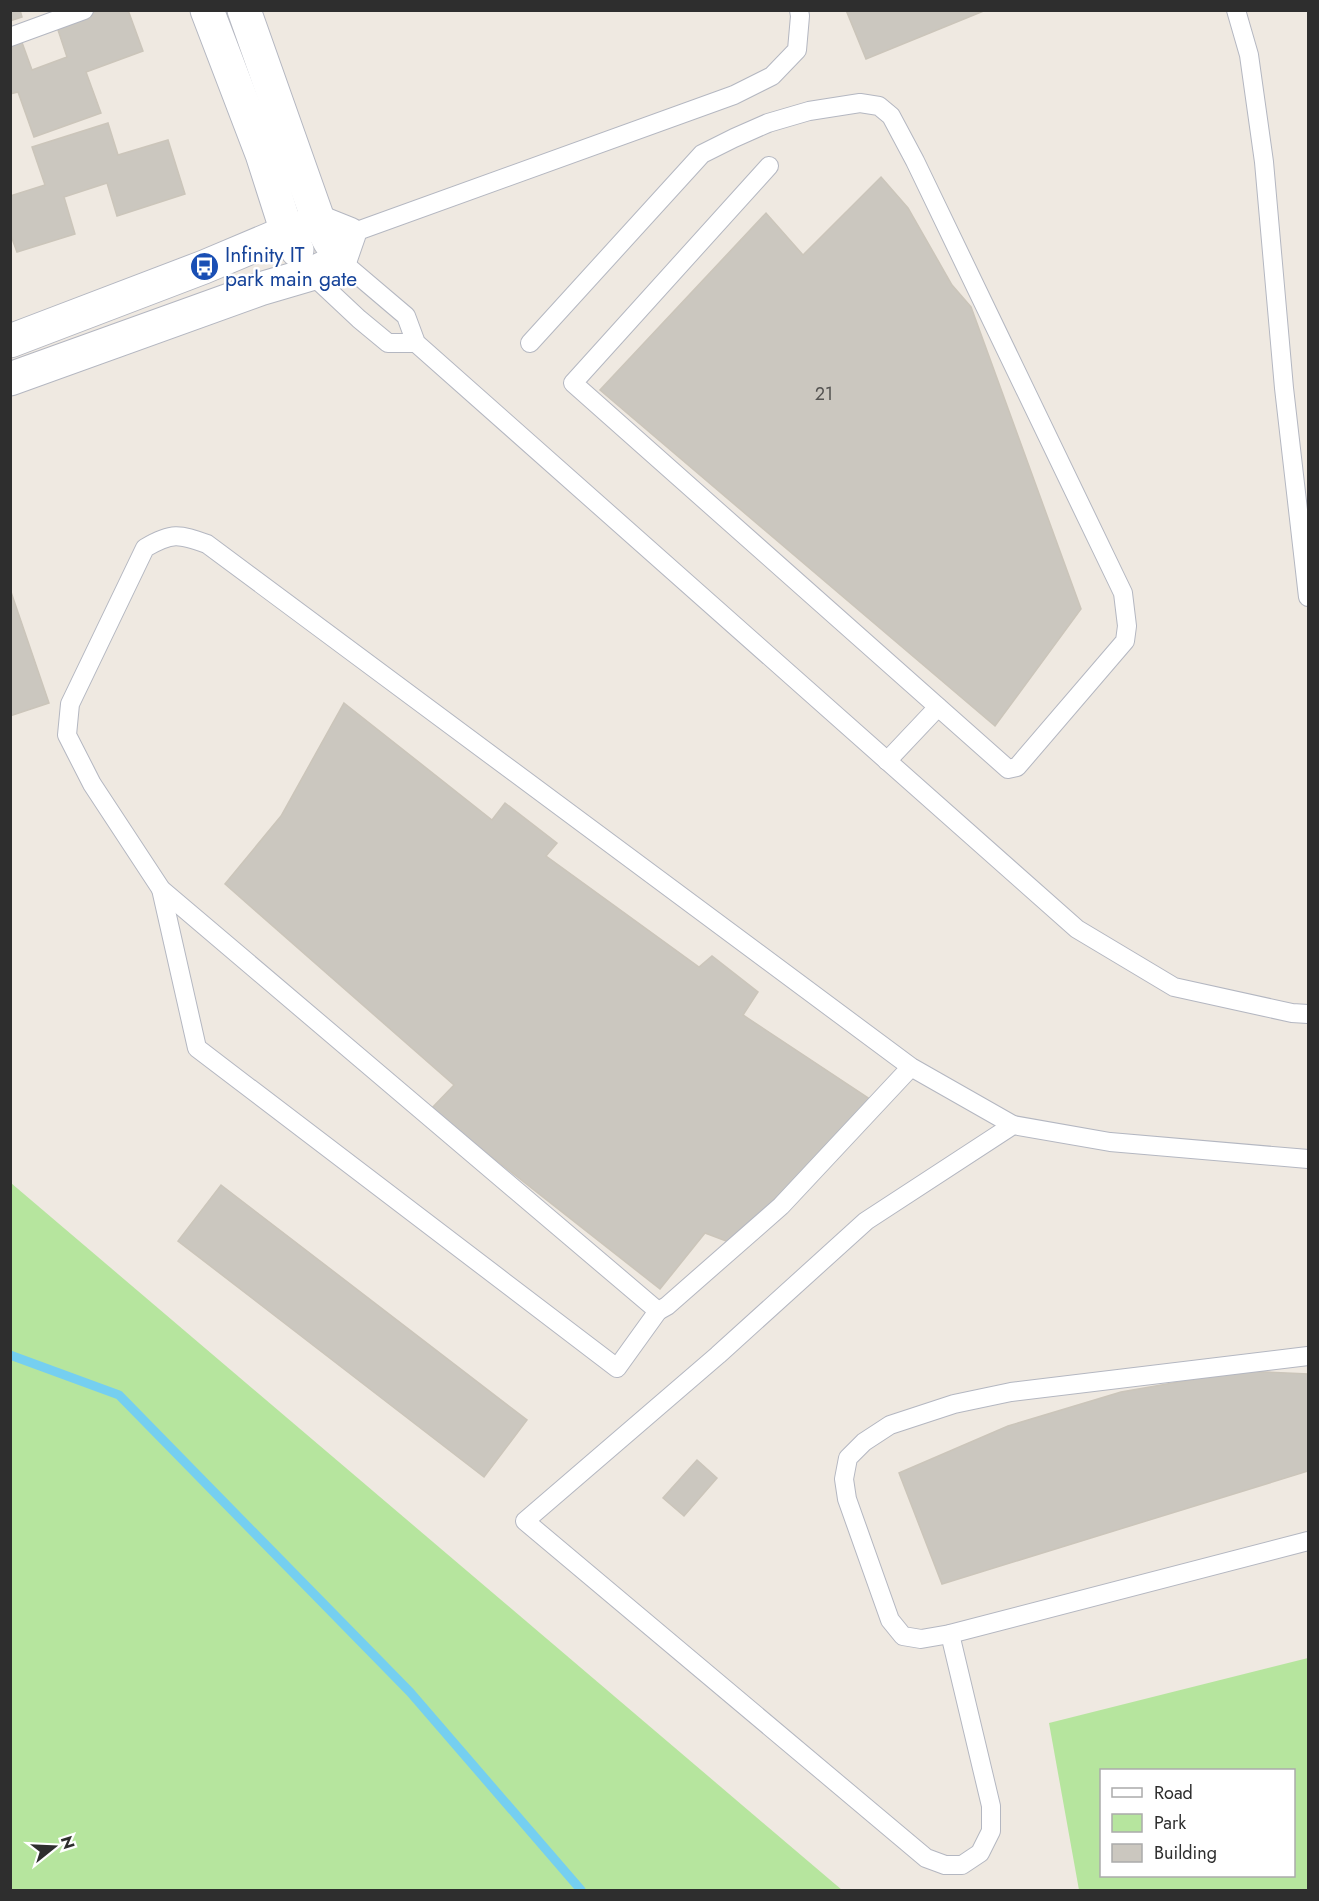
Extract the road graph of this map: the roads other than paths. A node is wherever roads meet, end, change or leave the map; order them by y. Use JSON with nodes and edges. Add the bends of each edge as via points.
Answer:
{"nodes":[{"id":1,"x":84,"y":10,"type":"edge"},
{"id":2,"x":207,"y":10,"type":"edge"},
{"id":3,"x":244,"y":10,"type":"edge"},
{"id":4,"x":799,"y":10,"type":"edge"},
{"id":5,"x":1236,"y":10,"type":"edge"},
{"id":6,"x":10,"y":37,"type":"edge"},
{"id":7,"x":769,"y":166,"type":"dead end"},
{"id":8,"x":287,"y":232,"type":"junction"},
{"id":9,"x":336,"y":238,"type":"junction"},
{"id":10,"x":311,"y":274,"type":"junction"},
{"id":11,"x":10,"y":341,"type":"edge"},
{"id":12,"x":416,"y":343,"type":"junction"},
{"id":13,"x":530,"y":343,"type":"dead end"},
{"id":14,"x":10,"y":379,"type":"edge"},
{"id":15,"x":1308,"y":597,"type":"edge"},
{"id":16,"x":938,"y":707,"type":"junction"},
{"id":17,"x":887,"y":761,"type":"junction"},
{"id":18,"x":161,"y":889,"type":"junction"},
{"id":19,"x":1308,"y":1014,"type":"edge"},
{"id":20,"x":911,"y":1067,"type":"junction"},
{"id":21,"x":1012,"y":1125,"type":"junction"},
{"id":22,"x":1308,"y":1159,"type":"edge"},
{"id":23,"x":658,"y":1311,"type":"junction"},
{"id":24,"x":1308,"y":1356,"type":"edge"},
{"id":25,"x":1308,"y":1540,"type":"edge"},
{"id":26,"x":950,"y":1634,"type":"junction"}],
"edges":[{"from":1,"to":6,"type":"lane"},
{"from":2,"to":8,"type":"main road"},
{"from":3,"to":9,"type":"main road"},
{"from":4,"to":9,"type":"lane","via":[[797,50],[772,76],[734,95]]},
{"from":5,"to":15,"type":"lane","via":[[1249,55],[1264,162]]},
{"from":7,"to":16,"type":"lane","via":[[573,383]]},
{"from":8,"to":9,"type":"main road"},
{"from":8,"to":10,"type":"main road"},
{"from":8,"to":11,"type":"main road"},
{"from":9,"to":10,"type":"main road"},
{"from":9,"to":12,"type":"lane","via":[[406,316]]},
{"from":10,"to":12,"type":"lane","via":[[388,343]]},
{"from":10,"to":14,"type":"main road"},
{"from":12,"to":17,"type":"lane"},
{"from":13,"to":16,"type":"lane","via":[[702,154],[768,123],[809,111],[860,103],[879,106],[891,116],[1118,582],[1126,610],[1125,641],[1014,769],[1008,769]]},
{"from":16,"to":17,"type":"lane"},
{"from":17,"to":19,"type":"lane","via":[[1077,929],[1174,987]]},
{"from":18,"to":20,"type":"lane","via":[[92,784],[67,735],[70,704],[146,548],[165,537],[185,536],[207,544]]},
{"from":18,"to":23,"type":"lane"},
{"from":18,"to":23,"type":"lane","via":[[197,1048],[617,1368]]},
{"from":20,"to":21,"type":"lane"},
{"from":20,"to":23,"type":"lane","via":[[782,1206]]},
{"from":21,"to":22,"type":"lane","via":[[1110,1142]]},
{"from":21,"to":26,"type":"lane","via":[[866,1221],[525,1521],[926,1858],[945,1865],[962,1865],[980,1852],[991,1831],[991,1806]]},
{"from":24,"to":26,"type":"lane","via":[[1011,1392],[954,1404],[890,1425],[864,1442],[848,1458],[844,1479],[847,1499],[890,1620],[903,1636],[921,1640]]},
{"from":25,"to":26,"type":"lane"}]}
